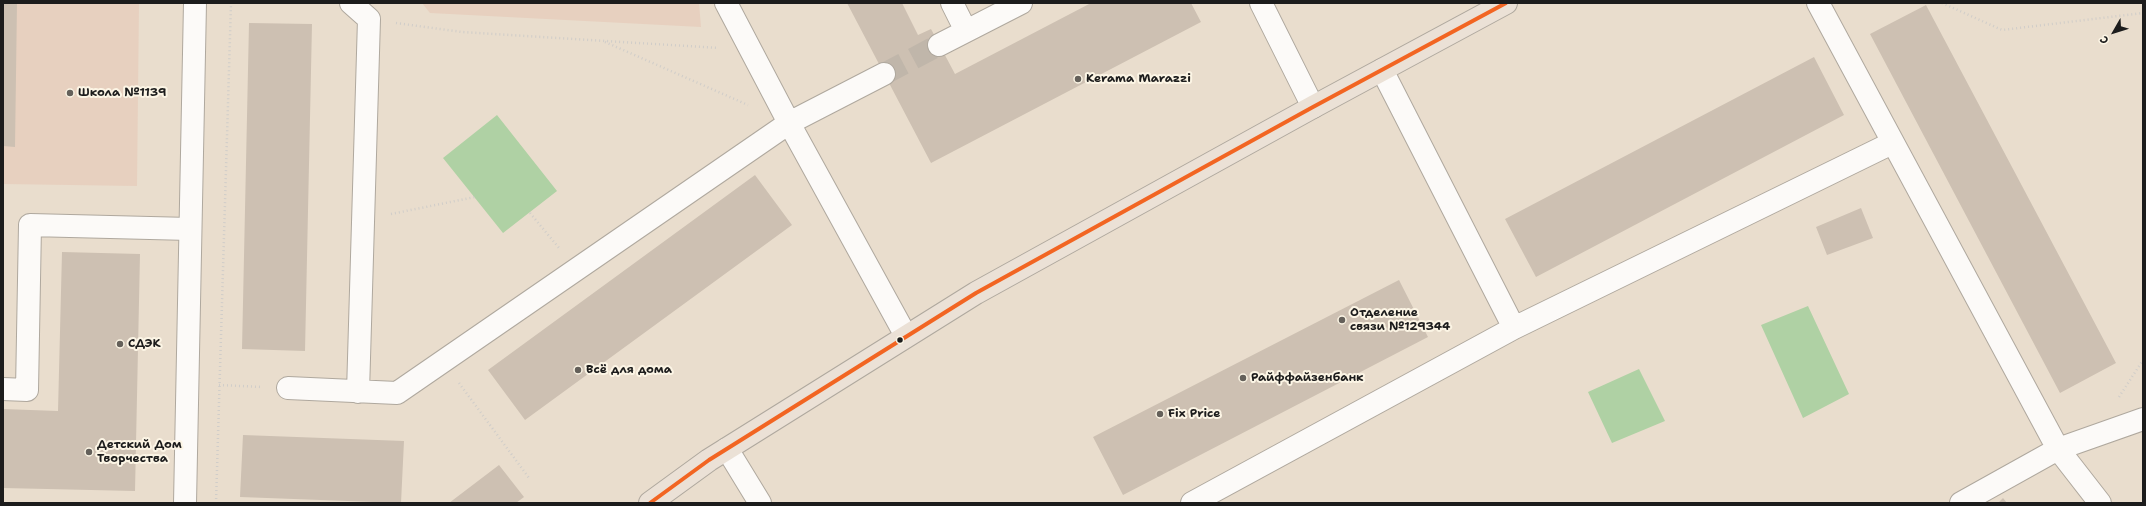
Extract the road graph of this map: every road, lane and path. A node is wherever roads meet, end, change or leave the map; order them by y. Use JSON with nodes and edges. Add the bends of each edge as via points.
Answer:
{"nodes":[{"id":1,"x":195,"y":3,"type":"edge"},
{"id":2,"x":231,"y":3,"type":"edge"},
{"id":3,"x":351,"y":3,"type":"edge"},
{"id":4,"x":726,"y":3,"type":"edge"},
{"id":5,"x":952,"y":3,"type":"edge"},
{"id":6,"x":1021,"y":3,"type":"edge"},
{"id":7,"x":1261,"y":3,"type":"edge"},
{"id":8,"x":1506,"y":3,"type":"edge"},
{"id":9,"x":1818,"y":3,"type":"edge"},
{"id":10,"x":1942,"y":3,"type":"edge"},
{"id":11,"x":2143,"y":13,"type":"edge"},
{"id":12,"x":369,"y":19,"type":"junction"},
{"id":13,"x":966,"y":32,"type":"junction"},
{"id":14,"x":602,"y":41,"type":"junction"},
{"id":15,"x":939,"y":45,"type":"tunnel mouth"},
{"id":16,"x":751,"y":50,"type":"junction"},
{"id":17,"x":1382,"y":70,"type":"junction"},
{"id":18,"x":884,"y":74,"type":"tunnel mouth"},
{"id":19,"x":1313,"y":106,"type":"junction"},
{"id":20,"x":789,"y":124,"type":"junction"},
{"id":21,"x":1892,"y":143,"type":"junction"},
{"id":22,"x":474,"y":197,"type":"dead end"},
{"id":23,"x":530,"y":212,"type":"dead end"},
{"id":24,"x":363,"y":219,"type":"junction"},
{"id":25,"x":190,"y":229,"type":"junction"},
{"id":26,"x":577,"y":270,"type":"junction"},
{"id":27,"x":1514,"y":328,"type":"junction"},
{"id":28,"x":906,"y":336,"type":"junction"},
{"id":29,"x":443,"y":362,"type":"junction"},
{"id":30,"x":219,"y":385,"type":"junction"},
{"id":31,"x":288,"y":388,"type":"joint"},
{"id":32,"x":3,"y":389,"type":"edge"},
{"id":33,"x":358,"y":392,"type":"junction"},
{"id":34,"x":2143,"y":419,"type":"edge"},
{"id":35,"x":727,"y":449,"type":"junction"},
{"id":36,"x":2058,"y":449,"type":"junction"},
{"id":37,"x":528,"y":478,"type":"dead end"},
{"id":38,"x":186,"y":503,"type":"edge"},
{"id":39,"x":216,"y":503,"type":"edge"},
{"id":40,"x":650,"y":503,"type":"edge"},
{"id":41,"x":760,"y":503,"type":"edge"},
{"id":42,"x":1192,"y":503,"type":"edge"},
{"id":43,"x":1961,"y":503,"type":"edge"},
{"id":44,"x":2100,"y":503,"type":"edge"}],
"edges":[{"from":1,"to":25,"type":"street"},
{"from":2,"to":30,"type":"path"},
{"from":3,"to":12,"type":"street"},
{"from":4,"to":16,"type":"street"},
{"from":5,"to":13,"type":"street"},
{"from":6,"to":13,"type":"street"},
{"from":7,"to":19,"type":"street"},
{"from":8,"to":17,"type":"main road"},
{"from":9,"to":21,"type":"street"},
{"from":10,"to":11,"type":"path","via":[[2002,30]]},
{"from":12,"to":14,"type":"path","via":[[462,32]]},
{"from":12,"to":24,"type":"street"},
{"from":13,"to":15,"type":"street"},
{"from":14,"to":16,"type":"path"},
{"from":14,"to":20,"type":"path"},
{"from":16,"to":20,"type":"street"},
{"from":17,"to":19,"type":"main road"},
{"from":17,"to":27,"type":"street"},
{"from":18,"to":20,"type":"street"},
{"from":19,"to":28,"type":"main road","via":[[976,293]]},
{"from":20,"to":26,"type":"street"},
{"from":20,"to":28,"type":"street"},
{"from":21,"to":27,"type":"street"},
{"from":21,"to":36,"type":"street"},
{"from":22,"to":24,"type":"path"},
{"from":23,"to":26,"type":"path"},
{"from":24,"to":33,"type":"street"},
{"from":25,"to":32,"type":"street","via":[[30,225],[27,390]]},
{"from":25,"to":38,"type":"street"},
{"from":26,"to":29,"type":"street"},
{"from":27,"to":42,"type":"street"},
{"from":28,"to":35,"type":"main road"},
{"from":29,"to":33,"type":"street","via":[[397,393]]},
{"from":29,"to":37,"type":"path"},
{"from":30,"to":31,"type":"path"},
{"from":30,"to":39,"type":"path"},
{"from":31,"to":33,"type":"street"},
{"from":34,"to":36,"type":"street"},
{"from":35,"to":40,"type":"main road"},
{"from":35,"to":41,"type":"street"},
{"from":36,"to":43,"type":"street"},
{"from":36,"to":44,"type":"street"}]}
